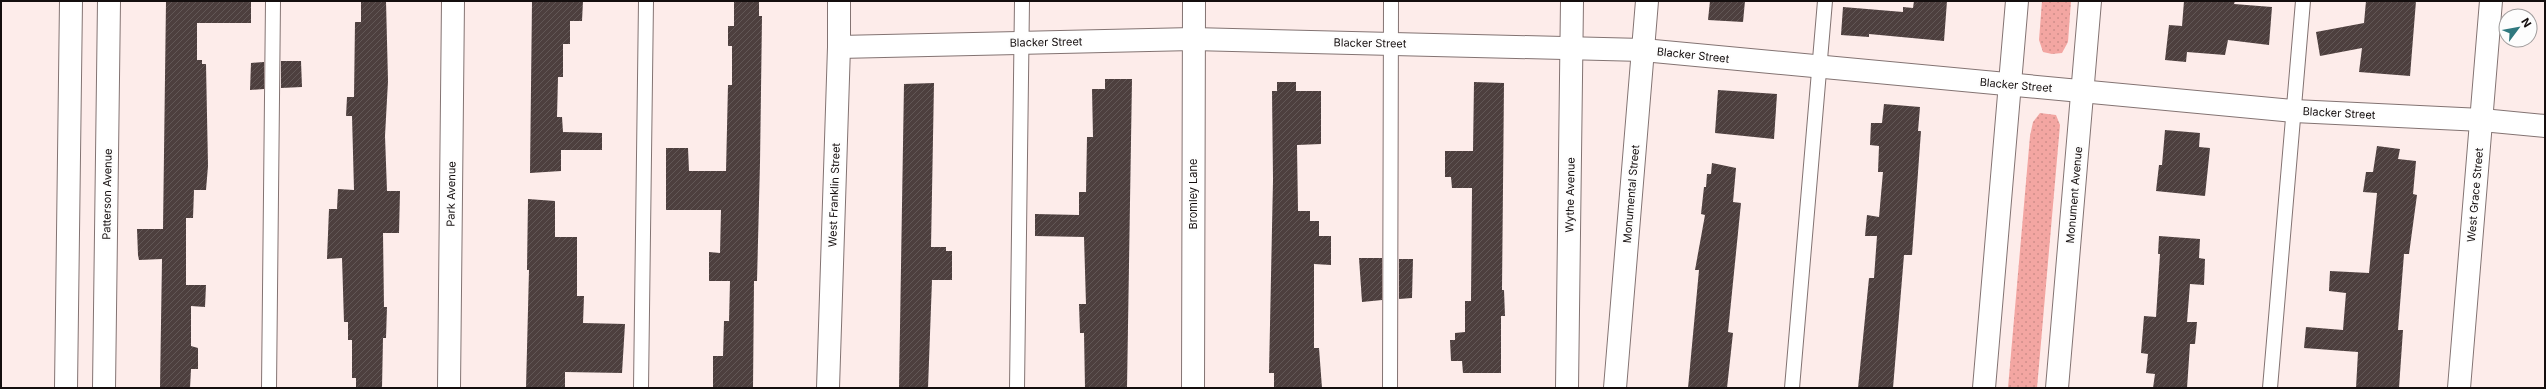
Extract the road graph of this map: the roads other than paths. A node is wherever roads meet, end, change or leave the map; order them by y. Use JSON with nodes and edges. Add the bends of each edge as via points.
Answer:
{"nodes":[{"id":1,"x":70,"y":1,"type":"edge"},
{"id":2,"x":109,"y":1,"type":"edge"},
{"id":3,"x":273,"y":1,"type":"edge"},
{"id":4,"x":453,"y":1,"type":"edge"},
{"id":5,"x":646,"y":1,"type":"edge"},
{"id":6,"x":838,"y":1,"type":"edge"},
{"id":7,"x":1022,"y":1,"type":"edge"},
{"id":8,"x":1194,"y":1,"type":"edge"},
{"id":9,"x":1391,"y":1,"type":"edge"},
{"id":10,"x":1572,"y":1,"type":"edge"},
{"id":11,"x":1647,"y":1,"type":"edge"},
{"id":12,"x":1826,"y":1,"type":"edge"},
{"id":13,"x":2017,"y":1,"type":"edge"},
{"id":14,"x":2090,"y":1,"type":"edge"},
{"id":15,"x":2303,"y":1,"type":"edge"},
{"id":16,"x":2491,"y":1,"type":"edge"},
{"id":17,"x":1193,"y":39,"type":"junction"},
{"id":18,"x":1022,"y":43,"type":"junction"},
{"id":19,"x":1390,"y":44,"type":"junction"},
{"id":20,"x":839,"y":47,"type":"junction"},
{"id":21,"x":1572,"y":48,"type":"junction"},
{"id":22,"x":1643,"y":50,"type":"junction"},
{"id":23,"x":1820,"y":68,"type":"junction"},
{"id":24,"x":2010,"y":84,"type":"junction"},
{"id":25,"x":2083,"y":91,"type":"junction"},
{"id":26,"x":2294,"y":111,"type":"junction"},
{"id":27,"x":2482,"y":120,"type":"junction"},
{"id":28,"x":2545,"y":126,"type":"edge"},
{"id":29,"x":66,"y":388,"type":"edge"},
{"id":30,"x":104,"y":388,"type":"edge"},
{"id":31,"x":269,"y":388,"type":"edge"},
{"id":32,"x":449,"y":388,"type":"edge"},
{"id":33,"x":641,"y":388,"type":"edge"},
{"id":34,"x":828,"y":388,"type":"edge"},
{"id":35,"x":1017,"y":388,"type":"edge"},
{"id":36,"x":1193,"y":388,"type":"edge"},
{"id":37,"x":1390,"y":388,"type":"edge"},
{"id":38,"x":1567,"y":388,"type":"edge"},
{"id":39,"x":1615,"y":388,"type":"edge"},
{"id":40,"x":1792,"y":388,"type":"edge"},
{"id":41,"x":1984,"y":388,"type":"edge"},
{"id":42,"x":2057,"y":388,"type":"edge"},
{"id":43,"x":2270,"y":388,"type":"edge"},
{"id":44,"x":2459,"y":388,"type":"edge"}],
"edges":[{"from":1,"to":29,"type":"street"},
{"from":2,"to":30,"type":"street","name":"Patterson Avenue"},
{"from":3,"to":31,"type":"lane"},
{"from":4,"to":32,"type":"street","name":"Park Avenue"},
{"from":5,"to":33,"type":"lane"},
{"from":6,"to":20,"type":"street","name":"West Franklin Street"},
{"from":7,"to":18,"type":"lane"},
{"from":8,"to":17,"type":"street","name":"Bromley Lane"},
{"from":9,"to":19,"type":"lane"},
{"from":10,"to":21,"type":"street","name":"Wythe Avenue"},
{"from":11,"to":22,"type":"street","name":"Monumental Street"},
{"from":12,"to":23,"type":"lane"},
{"from":13,"to":24,"type":"street"},
{"from":14,"to":25,"type":"street","name":"Monument Avenue"},
{"from":15,"to":26,"type":"lane"},
{"from":16,"to":27,"type":"street","name":"West Grace Street"},
{"from":17,"to":18,"type":"street","name":"Blacker Street"},
{"from":17,"to":19,"type":"street","name":"Blacker Street"},
{"from":17,"to":36,"type":"street","name":"Bromley Lane"},
{"from":18,"to":20,"type":"street","name":"Blacker Street"},
{"from":18,"to":35,"type":"lane"},
{"from":19,"to":21,"type":"street","name":"Blacker Street"},
{"from":19,"to":37,"type":"lane"},
{"from":20,"to":34,"type":"street","name":"West Franklin Street"},
{"from":21,"to":22,"type":"street","name":"Blacker Street"},
{"from":21,"to":38,"type":"street","name":"Wythe Avenue"},
{"from":22,"to":23,"type":"street","name":"Blacker Street"},
{"from":22,"to":39,"type":"street","name":"Monumental Street"},
{"from":23,"to":24,"type":"street","name":"Blacker Street"},
{"from":23,"to":40,"type":"lane"},
{"from":24,"to":25,"type":"street","name":"Blacker Street"},
{"from":24,"to":41,"type":"street"},
{"from":25,"to":26,"type":"street","name":"Blacker Street"},
{"from":25,"to":42,"type":"street","name":"Monument Avenue"},
{"from":26,"to":27,"type":"street","name":"Blacker Street"},
{"from":26,"to":43,"type":"lane"},
{"from":27,"to":28,"type":"street","name":"Blacker Street"},
{"from":27,"to":44,"type":"street","name":"West Grace Street"}]}
